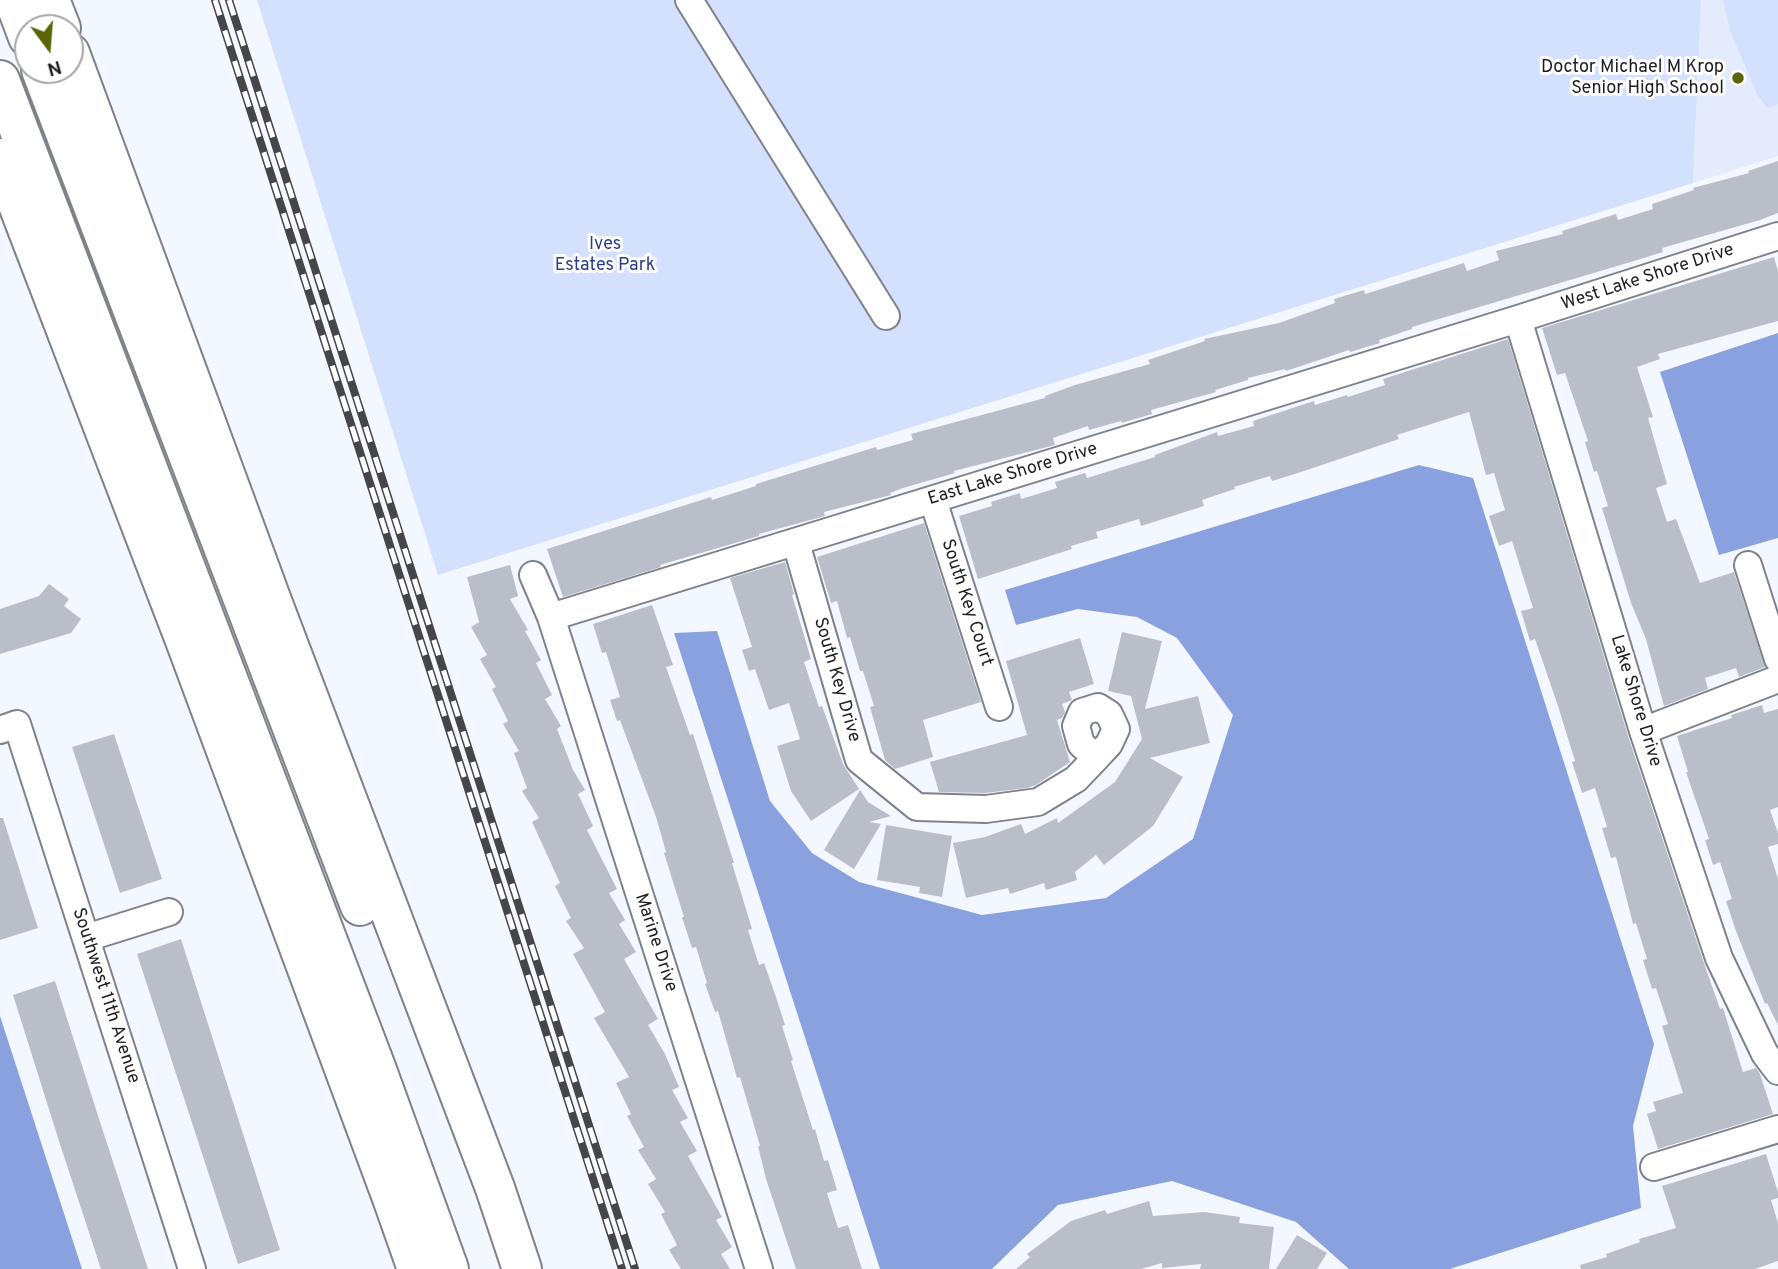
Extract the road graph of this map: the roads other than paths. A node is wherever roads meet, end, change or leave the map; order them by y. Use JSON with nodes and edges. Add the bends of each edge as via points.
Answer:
{"nodes":[{"id":1,"x":689,"y":0,"type":"edge"},
{"id":2,"x":0,"y":80,"type":"edge"},
{"id":3,"x":46,"y":84,"type":"edge"},
{"id":4,"x":81,"y":84,"type":"edge"},
{"id":5,"x":0,"y":158,"type":"edge"},
{"id":6,"x":1778,"y":236,"type":"edge"},
{"id":7,"x":886,"y":316,"type":"dead end"},
{"id":8,"x":1518,"y":319,"type":"junction"},
{"id":9,"x":933,"y":500,"type":"junction"},
{"id":10,"x":796,"y":543,"type":"junction"},
{"id":11,"x":1748,"y":565,"type":"dead end"},
{"id":12,"x":533,"y":575,"type":"dead end"},
{"id":13,"x":551,"y":617,"type":"junction"},
{"id":14,"x":1778,"y":659,"type":"edge"},
{"id":15,"x":1778,"y":678,"type":"edge"},
{"id":16,"x":999,"y":707,"type":"dead end"},
{"id":17,"x":9,"y":727,"type":"edge"},
{"id":18,"x":1643,"y":731,"type":"junction"},
{"id":19,"x":1096,"y":758,"type":"dead end"},
{"id":20,"x":169,"y":912,"type":"dead end"},
{"id":21,"x":86,"y":938,"type":"junction"},
{"id":22,"x":1778,"y":1071,"type":"edge"},
{"id":23,"x":1778,"y":1129,"type":"edge"},
{"id":24,"x":1654,"y":1167,"type":"dead end"},
{"id":25,"x":192,"y":1269,"type":"edge"},
{"id":26,"x":416,"y":1269,"type":"edge"},
{"id":27,"x":449,"y":1269,"type":"edge"},
{"id":28,"x":495,"y":1269,"type":"edge"},
{"id":29,"x":522,"y":1269,"type":"edge"},
{"id":30,"x":759,"y":1269,"type":"edge"}],
"edges":[{"from":1,"to":7,"type":"street"},
{"from":2,"to":27,"type":"highway"},
{"from":3,"to":28,"type":"highway","via":[[470,1193]]},
{"from":4,"to":29,"type":"highway"},
{"from":5,"to":26,"type":"highway","via":[[191,655]]},
{"from":6,"to":8,"type":"street","name":"West Lake Shore Drive"},
{"from":8,"to":9,"type":"street","name":"East Lake Shore Drive"},
{"from":8,"to":18,"type":"street","name":"Lake Shore Drive"},
{"from":9,"to":10,"type":"street","name":"East Lake Shore Drive"},
{"from":9,"to":16,"type":"street","name":"South Key Court"},
{"from":10,"to":13,"type":"street","name":"East Lake Shore Drive"},
{"from":10,"to":19,"type":"street","name":"South Key Drive","via":[[859,760],[916,807],[986,809],[1038,802],[1076,779]]},
{"from":11,"to":14,"type":"street"},
{"from":12,"to":13,"type":"street"},
{"from":13,"to":30,"type":"street","name":"Marine Drive"},
{"from":15,"to":18,"type":"street"},
{"from":17,"to":21,"type":"street","name":"Southwest 11th Avenue"},
{"from":18,"to":22,"type":"street","name":"Lake Shore Drive","via":[[1719,958],[1765,1054]]},
{"from":20,"to":21,"type":"street"},
{"from":21,"to":25,"type":"street","name":"Southwest 11th Avenue"},
{"from":23,"to":24,"type":"street"}]}
